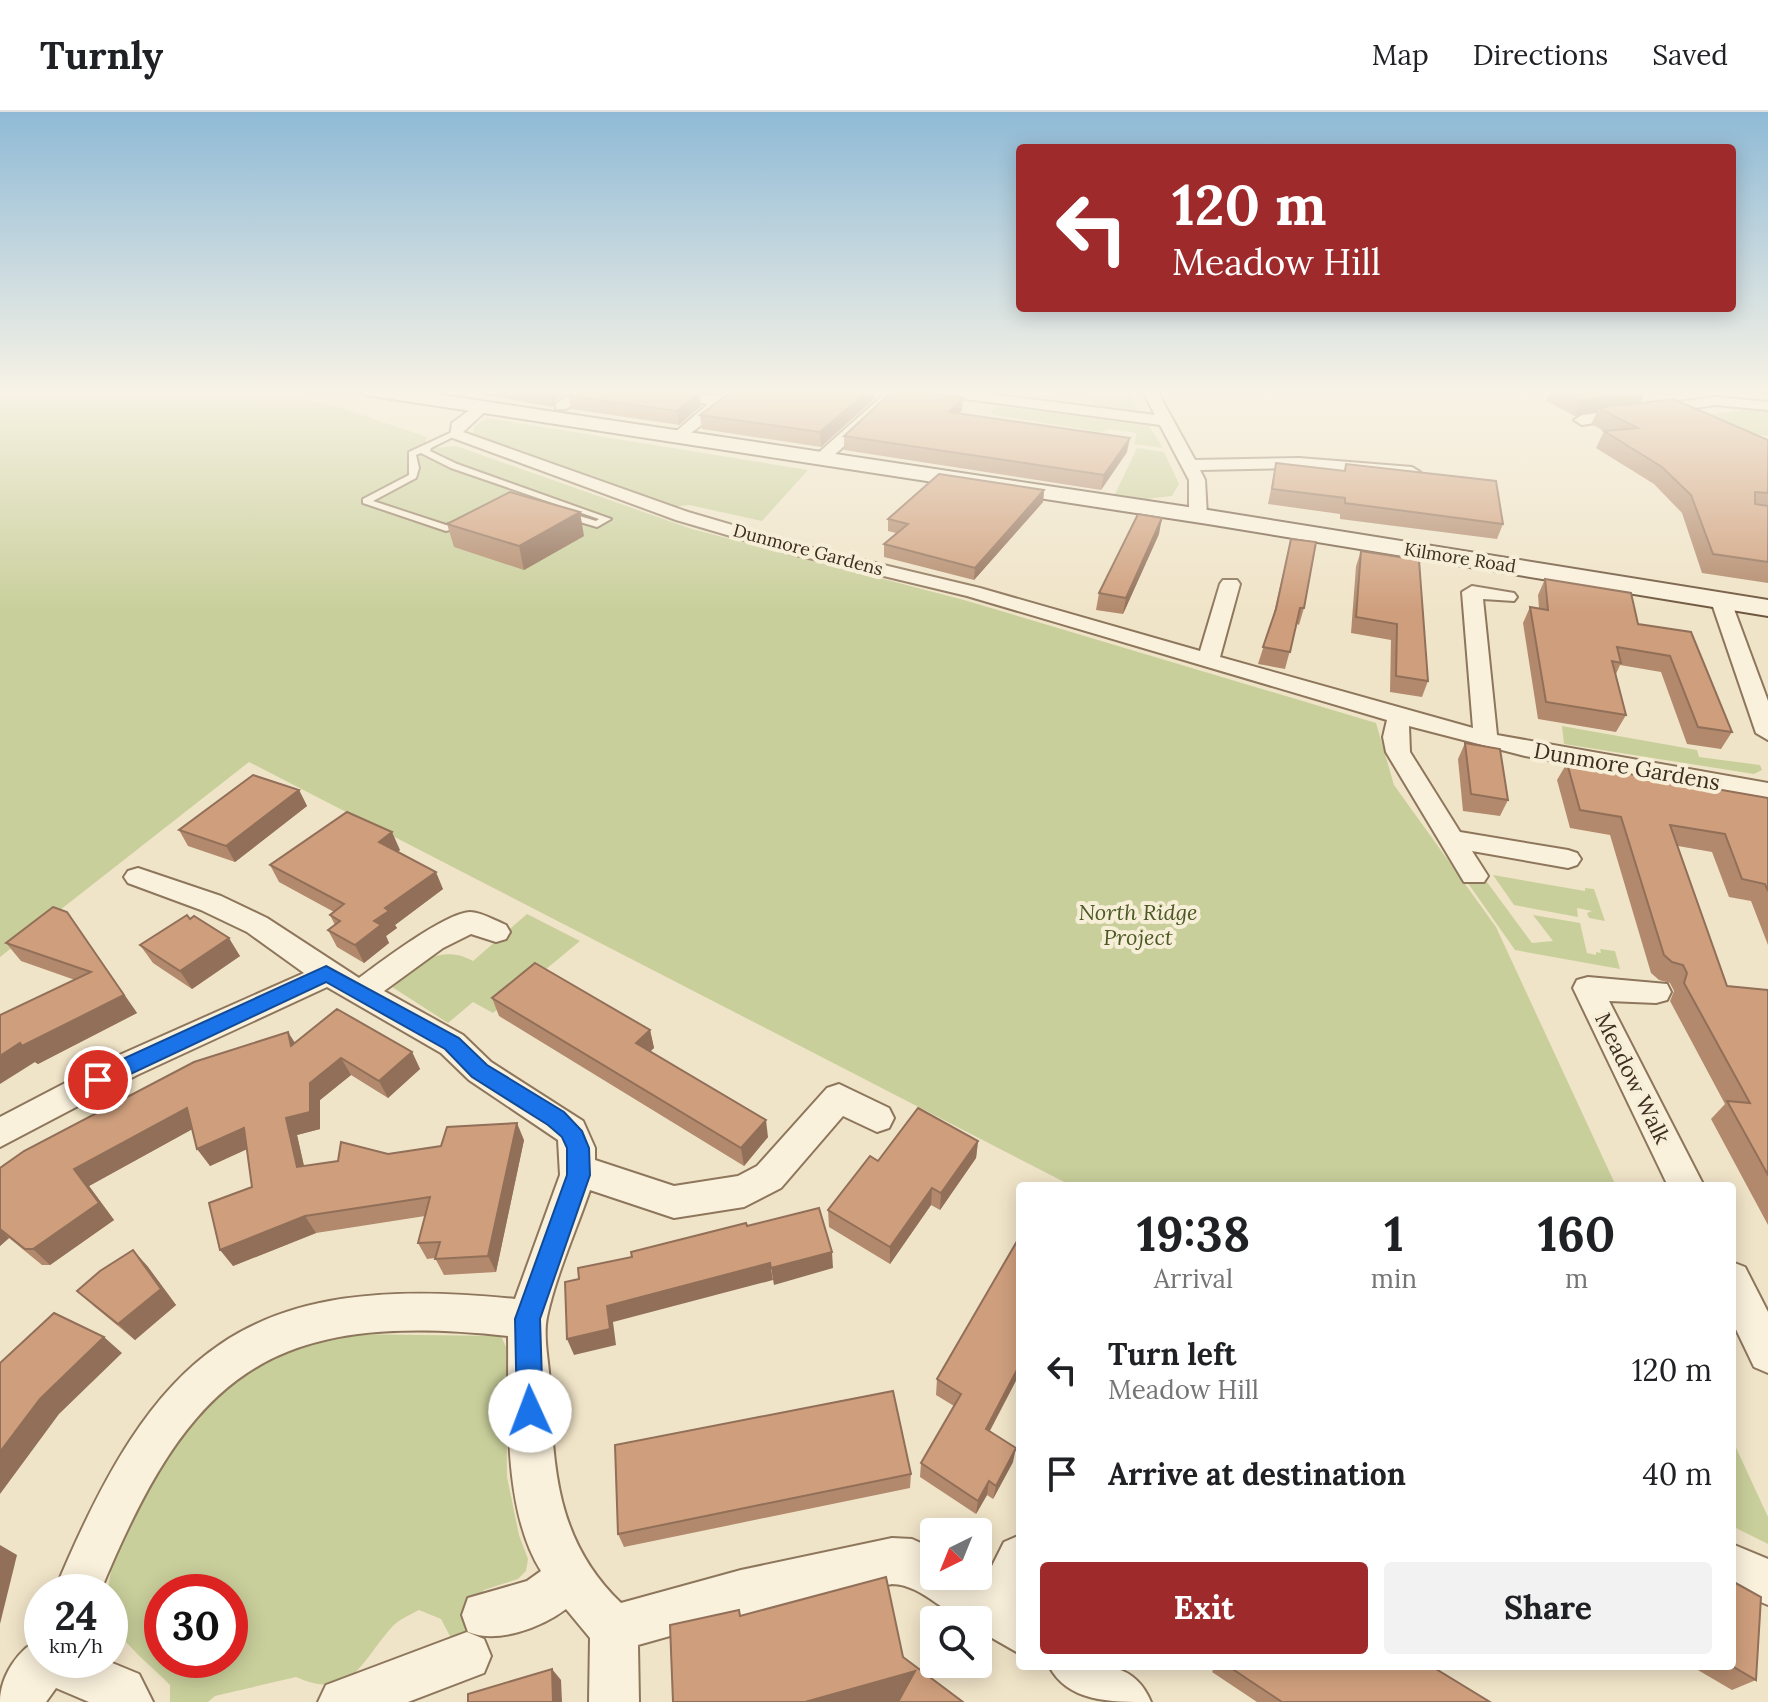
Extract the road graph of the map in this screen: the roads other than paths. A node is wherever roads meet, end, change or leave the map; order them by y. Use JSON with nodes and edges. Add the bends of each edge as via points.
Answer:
{"nodes":[{"id":1,"x":413,"y":463,"type":"edge"},
{"id":2,"x":448,"y":463,"type":"edge"},
{"id":3,"x":536,"y":463,"type":"edge"},
{"id":4,"x":856,"y":463,"type":"edge"},
{"id":5,"x":1191,"y":465,"type":"joint"},
{"id":6,"x":1437,"y":475,"type":"edge"},
{"id":7,"x":527,"y":490,"type":"junction"},
{"id":8,"x":478,"y":516,"type":"edge"},
{"id":9,"x":1198,"y":516,"type":"junction"},
{"id":10,"x":1230,"y":584,"type":"dead end"},
{"id":11,"x":1507,"y":597,"type":"dead end"},
{"id":12,"x":1721,"y":601,"type":"junction"},
{"id":13,"x":1768,"y":608,"type":"edge"},
{"id":14,"x":1208,"y":660,"type":"junction"},
{"id":15,"x":1399,"y":716,"type":"junction"},
{"id":16,"x":1768,"y":733,"type":"edge"},
{"id":17,"x":1486,"y":739,"type":"junction"},
{"id":18,"x":1768,"y":791,"type":"edge"},
{"id":19,"x":1451,"y":839,"type":"junction"},
{"id":20,"x":1568,"y":859,"type":"dead end"},
{"id":21,"x":1474,"y":876,"type":"dead end"},
{"id":22,"x":138,"y":877,"type":"dead end"},
{"id":23,"x":496,"y":932,"type":"dead end"},
{"id":24,"x":326,"y":973,"type":"junction"},
{"id":25,"x":362,"y":991,"type":"junction"},
{"id":26,"x":1656,"y":992,"type":"dead end"},
{"id":27,"x":877,"y":1118,"type":"dead end"},
{"id":28,"x":0,"y":1133,"type":"edge"},
{"id":29,"x":578,"y":1175,"type":"junction"},
{"id":30,"x":1684,"y":1182,"type":"edge"},
{"id":31,"x":1736,"y":1288,"type":"edge"},
{"id":32,"x":527,"y":1319,"type":"junction"},
{"id":33,"x":1768,"y":1353,"type":"edge"},
{"id":34,"x":920,"y":1566,"type":"edge"},
{"id":35,"x":1736,"y":1569,"type":"edge"},
{"id":36,"x":85,"y":1574,"type":"edge"},
{"id":37,"x":1016,"y":1577,"type":"edge"},
{"id":38,"x":571,"y":1578,"type":"junction"},
{"id":39,"x":1768,"y":1582,"type":"edge"},
{"id":40,"x":959,"y":1590,"type":"edge"},
{"id":41,"x":1007,"y":1621,"type":"edge"},
{"id":42,"x":614,"y":1628,"type":"junction"},
{"id":43,"x":1079,"y":1670,"type":"edge"},
{"id":44,"x":34,"y":1678,"type":"edge"},
{"id":45,"x":90,"y":1678,"type":"edge"},
{"id":46,"x":16,"y":1702,"type":"edge"},
{"id":47,"x":128,"y":1702,"type":"edge"},
{"id":48,"x":343,"y":1702,"type":"edge"},
{"id":49,"x":614,"y":1702,"type":"edge"},
{"id":50,"x":1126,"y":1702,"type":"edge"}],
"edges":[{"from":1,"to":8,"type":"lane","via":[[411,478],[366,501],[446,528]]},
{"from":2,"to":7,"type":"lane"},
{"from":3,"to":14,"type":"street","name":"Dunmore Gardens","via":[[682,516]]},
{"from":4,"to":9,"type":"street","name":"Kilmore Road"},
{"from":5,"to":6,"type":"street","via":[[1347,464]]},
{"from":5,"to":9,"type":"street"},
{"from":7,"to":7,"type":"lane","via":[[512,498],[590,523],[607,519]]},
{"from":9,"to":12,"type":"street","name":"Kilmore Road"},
{"from":10,"to":14,"type":"street"},
{"from":11,"to":17,"type":"street","via":[[1472,592]]},
{"from":12,"to":13,"type":"street","name":"Kilmore Road"},
{"from":12,"to":16,"type":"street"},
{"from":14,"to":15,"type":"street","name":"Dunmore Gardens"},
{"from":15,"to":17,"type":"street","name":"Dunmore Gardens"},
{"from":15,"to":19,"type":"street","via":[[1396,747]]},
{"from":17,"to":18,"type":"street","name":"Dunmore Gardens"},
{"from":19,"to":20,"type":"street"},
{"from":19,"to":21,"type":"street"},
{"from":22,"to":24,"type":"street","via":[[247,920]]},
{"from":23,"to":25,"type":"street","via":[[470,922]]},
{"from":24,"to":25,"type":"street"},
{"from":24,"to":28,"type":"street","via":[[79,1089]]},
{"from":25,"to":29,"type":"street","via":[[452,1044],[480,1071],[563,1125],[578,1148]]},
{"from":26,"to":30,"type":"street","name":"Meadow Walk","via":[[1588,988]]},
{"from":27,"to":29,"type":"street","via":[[839,1098],[758,1186],[699,1201],[674,1202],[594,1175]]},
{"from":29,"to":32,"type":"street"},
{"from":31,"to":33,"type":"street"},
{"from":32,"to":36,"type":"street","via":[[354,1311],[305,1321],[257,1340],[200,1386],[153,1439],[126,1482]]},
{"from":32,"to":38,"type":"street","via":[[538,1498],[554,1551]]},
{"from":34,"to":42,"type":"street","via":[[892,1561],[741,1593]]},
{"from":35,"to":39,"type":"street"},
{"from":37,"to":41,"type":"street"},
{"from":38,"to":42,"type":"street"},
{"from":38,"to":48,"type":"street","via":[[537,1602]]},
{"from":40,"to":41,"type":"street"},
{"from":42,"to":49,"type":"street"},
{"from":43,"to":50,"type":"street"},
{"from":44,"to":46,"type":"street"},
{"from":45,"to":47,"type":"street","via":[[122,1691]]}]}
